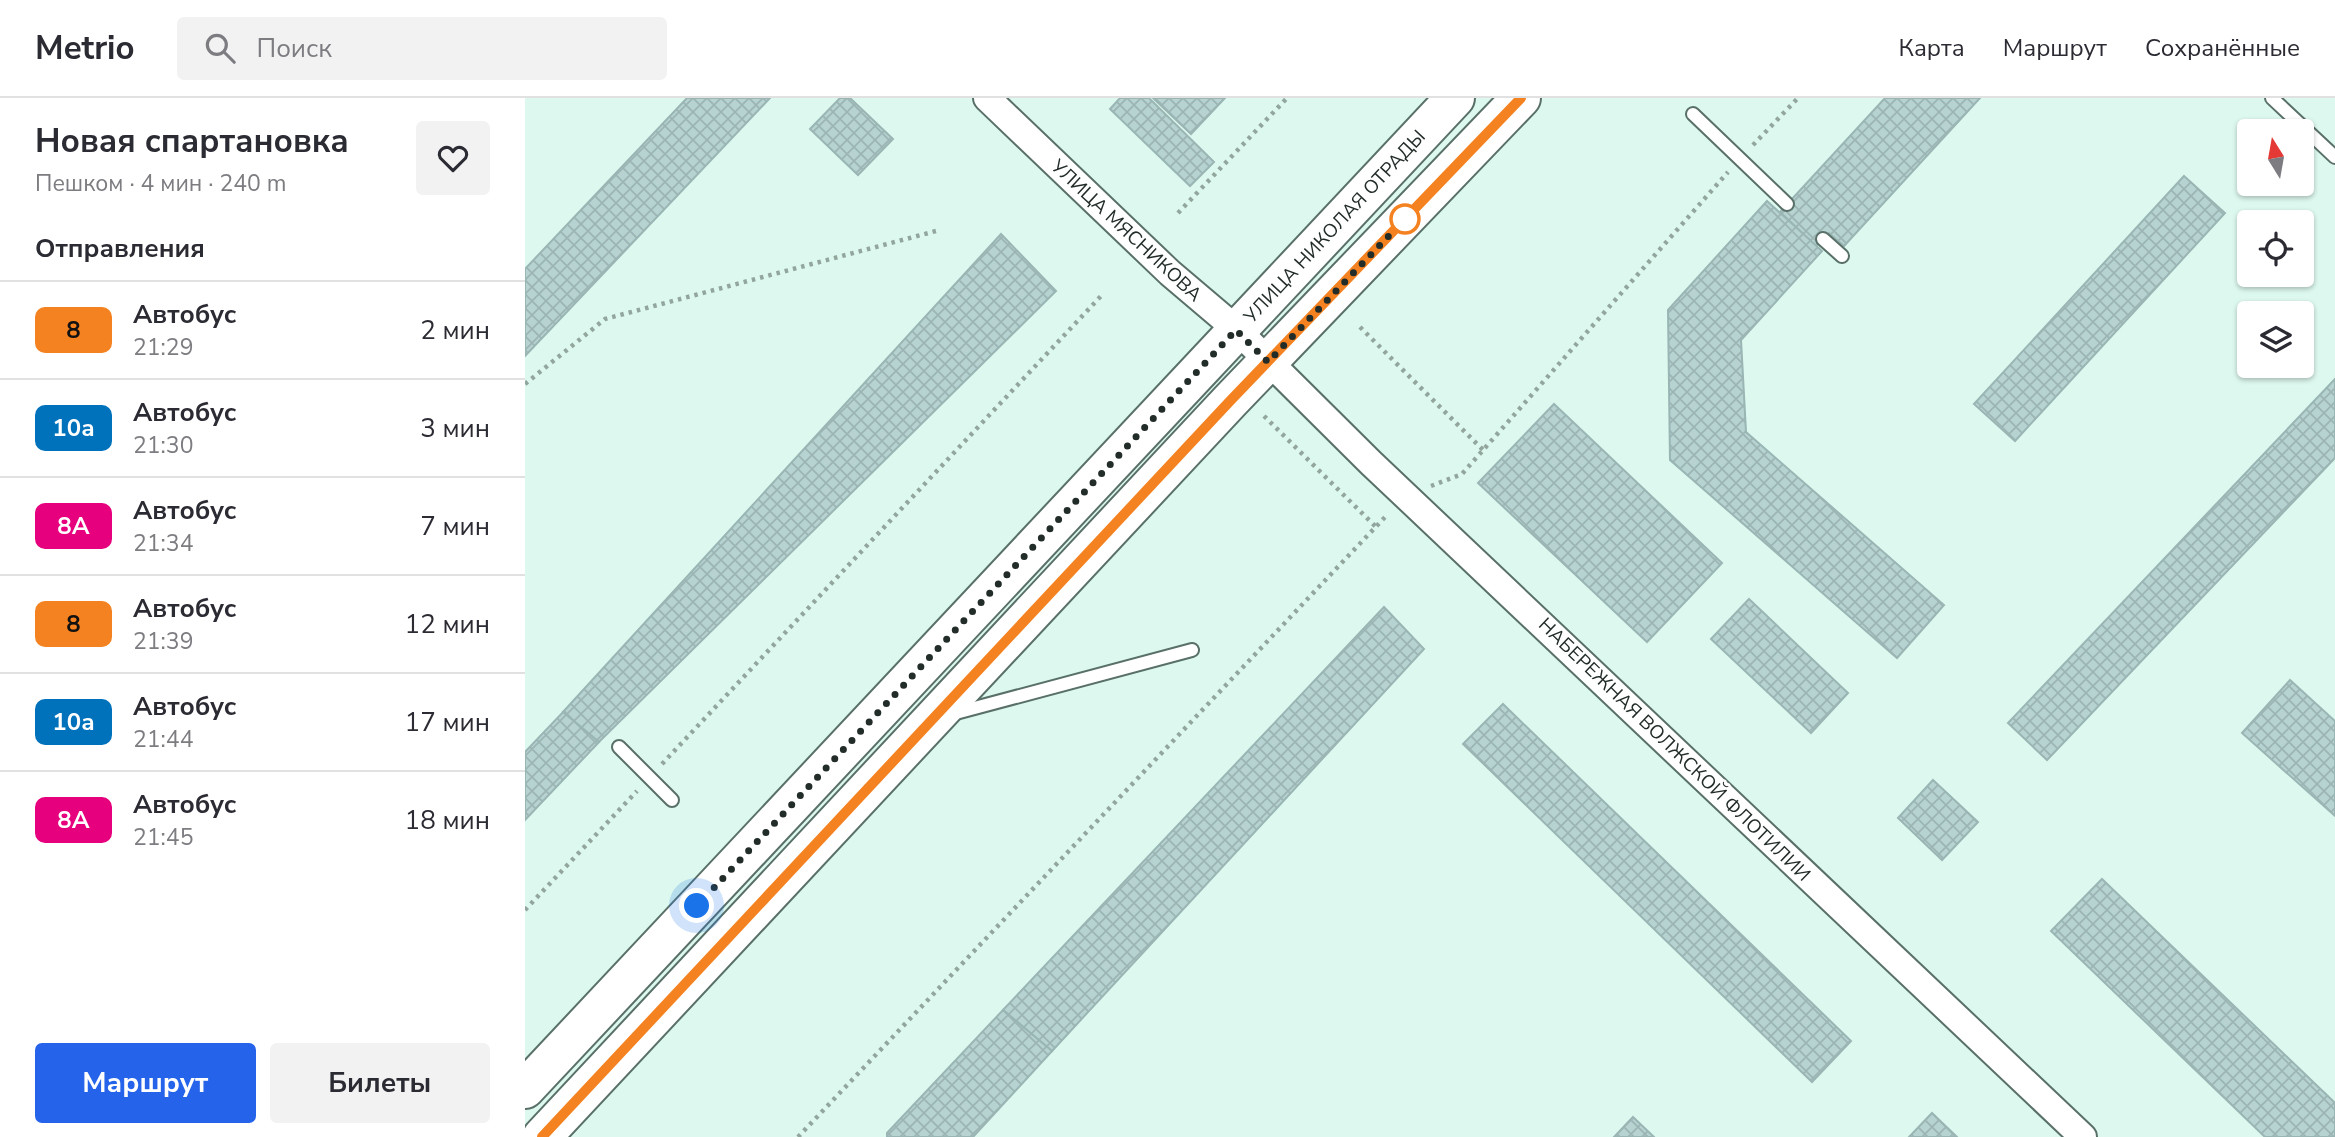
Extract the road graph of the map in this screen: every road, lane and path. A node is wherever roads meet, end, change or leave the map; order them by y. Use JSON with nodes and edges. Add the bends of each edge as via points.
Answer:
{"nodes":[{"id":1,"x":987,"y":98,"type":"edge"},
{"id":2,"x":1287,"y":98,"type":"edge"},
{"id":3,"x":1455,"y":98,"type":"edge"},
{"id":4,"x":1521,"y":98,"type":"edge"},
{"id":5,"x":1798,"y":98,"type":"edge"},
{"id":6,"x":2272,"y":98,"type":"edge"},
{"id":7,"x":1693,"y":114,"type":"dead end"},
{"id":8,"x":2335,"y":157,"type":"edge"},
{"id":9,"x":1740,"y":158,"type":"junction"},
{"id":10,"x":1787,"y":204,"type":"dead end"},
{"id":11,"x":1178,"y":213,"type":"dead end"},
{"id":12,"x":936,"y":231,"type":"dead end"},
{"id":13,"x":1823,"y":239,"type":"dead end"},
{"id":14,"x":1842,"y":256,"type":"dead end"},
{"id":15,"x":1101,"y":296,"type":"dead end"},
{"id":16,"x":1360,"y":327,"type":"dead end"},
{"id":17,"x":1236,"y":330,"type":"junction"},
{"id":18,"x":1268,"y":362,"type":"junction"},
{"id":19,"x":525,"y":384,"type":"edge"},
{"id":20,"x":1264,"y":416,"type":"dead end"},
{"id":21,"x":1483,"y":450,"type":"junction"},
{"id":22,"x":1406,"y":495,"type":"junction"},
{"id":23,"x":1376,"y":527,"type":"junction"},
{"id":24,"x":1192,"y":650,"type":"dead end"},
{"id":25,"x":931,"y":720,"type":"junction"},
{"id":26,"x":619,"y":747,"type":"dead end"},
{"id":27,"x":649,"y":778,"type":"junction"},
{"id":28,"x":671,"y":800,"type":"dead end"},
{"id":29,"x":525,"y":910,"type":"edge"},
{"id":30,"x":525,"y":1089,"type":"edge"},
{"id":31,"x":542,"y":1137,"type":"edge"},
{"id":32,"x":798,"y":1137,"type":"edge"},
{"id":33,"x":2083,"y":1137,"type":"edge"}],
"edges":[{"from":1,"to":17,"type":"street","name":"УЛИЦА МЯСНИКОВА"},
{"from":2,"to":11,"type":"path"},
{"from":3,"to":17,"type":"main road","name":"УЛИЦА НИКОЛАЯ ОТРАДЫ"},
{"from":4,"to":18,"type":"main road"},
{"from":5,"to":9,"type":"path"},
{"from":6,"to":8,"type":"lane"},
{"from":7,"to":9,"type":"lane"},
{"from":9,"to":10,"type":"lane"},
{"from":9,"to":21,"type":"path"},
{"from":12,"to":19,"type":"path","via":[[605,319]]},
{"from":13,"to":14,"type":"lane"},
{"from":15,"to":27,"type":"path"},
{"from":16,"to":21,"type":"path"},
{"from":17,"to":18,"type":"street","name":"УЛИЦА МЯСНИКОВА"},
{"from":17,"to":30,"type":"main road","name":"УЛИЦА НИКОЛАЯ ОТРАДЫ"},
{"from":18,"to":22,"type":"street","name":"НАБЕРЕЖНАЯ ВОЛЖСКОЙ ФЛОТИЛИИ"},
{"from":18,"to":25,"type":"main road"},
{"from":20,"to":23,"type":"path"},
{"from":21,"to":22,"type":"path","via":[[1462,474]]},
{"from":22,"to":23,"type":"path"},
{"from":22,"to":33,"type":"street","name":"НАБЕРЕЖНАЯ ВОЛЖСКОЙ ФЛОТИЛИИ"},
{"from":23,"to":32,"type":"path"},
{"from":24,"to":25,"type":"lane"},
{"from":25,"to":31,"type":"main road"},
{"from":26,"to":27,"type":"lane"},
{"from":27,"to":28,"type":"lane"},
{"from":27,"to":29,"type":"path"}]}
